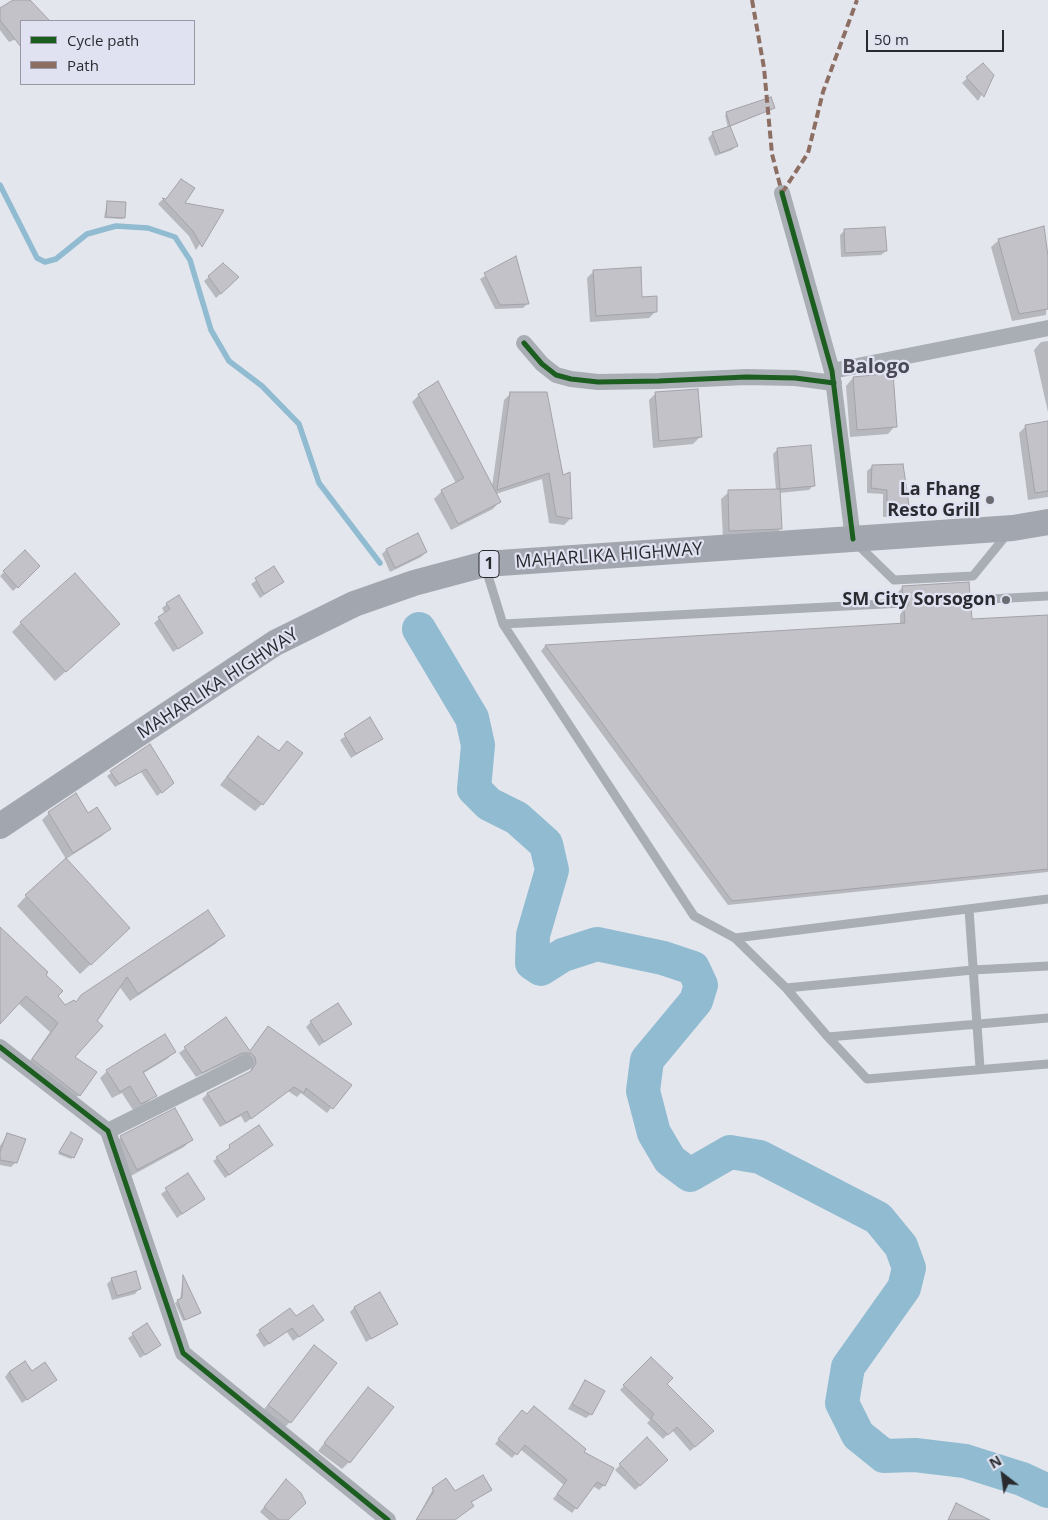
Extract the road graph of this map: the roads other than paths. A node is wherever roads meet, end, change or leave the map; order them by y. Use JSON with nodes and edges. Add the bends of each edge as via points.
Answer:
{"nodes":[{"id":1,"x":782,"y":193,"type":"dead end"},
{"id":2,"x":1048,"y":328,"type":"edge"},
{"id":3,"x":524,"y":343,"type":"dead end"},
{"id":4,"x":833,"y":377,"type":"junction"},
{"id":5,"x":1048,"y":522,"type":"edge"},
{"id":6,"x":1013,"y":528,"type":"junction"},
{"id":7,"x":852,"y":539,"type":"junction"},
{"id":8,"x":485,"y":564,"type":"junction"},
{"id":9,"x":1048,"y":596,"type":"edge"},
{"id":10,"x":970,"y":600,"type":"dead end"},
{"id":11,"x":903,"y":603,"type":"dead end"},
{"id":12,"x":503,"y":624,"type":"junction"},
{"id":13,"x":0,"y":826,"type":"edge"},
{"id":14,"x":1048,"y":899,"type":"edge"},
{"id":15,"x":969,"y":909,"type":"junction"},
{"id":16,"x":735,"y":938,"type":"junction"},
{"id":17,"x":1048,"y":966,"type":"edge"},
{"id":18,"x":973,"y":970,"type":"junction"},
{"id":19,"x":786,"y":988,"type":"junction"},
{"id":20,"x":1048,"y":1018,"type":"edge"},
{"id":21,"x":978,"y":1023,"type":"junction"},
{"id":22,"x":828,"y":1037,"type":"junction"},
{"id":23,"x":0,"y":1047,"type":"edge"},
{"id":24,"x":246,"y":1062,"type":"dead end"},
{"id":25,"x":1048,"y":1064,"type":"edge"},
{"id":26,"x":980,"y":1068,"type":"junction"},
{"id":27,"x":108,"y":1131,"type":"junction"},
{"id":28,"x":388,"y":1520,"type":"edge"}],
"edges":[{"from":1,"to":4,"type":"street"},
{"from":2,"to":4,"type":"street"},
{"from":3,"to":4,"type":"street","via":[[556,375],[598,382]]},
{"from":4,"to":7,"type":"street"},
{"from":5,"to":6,"type":"main road","name":"MAHARLIKA HIGHWAY","number":"1"},
{"from":6,"to":7,"type":"main road","name":"MAHARLIKA HIGHWAY","number":"1"},
{"from":6,"to":7,"type":"lane","via":[[973,576],[894,580]]},
{"from":7,"to":8,"type":"main road","name":"MAHARLIKA HIGHWAY","number":"1"},
{"from":8,"to":12,"type":"lane"},
{"from":8,"to":13,"type":"main road","name":"MAHARLIKA HIGHWAY","number":"1","via":[[414,583],[354,604],[275,644]]},
{"from":9,"to":10,"type":"lane"},
{"from":11,"to":12,"type":"lane"},
{"from":12,"to":16,"type":"lane","via":[[694,916]]},
{"from":14,"to":15,"type":"lane"},
{"from":15,"to":16,"type":"lane"},
{"from":15,"to":18,"type":"lane"},
{"from":16,"to":19,"type":"lane"},
{"from":17,"to":18,"type":"lane"},
{"from":18,"to":19,"type":"lane"},
{"from":18,"to":21,"type":"lane"},
{"from":19,"to":22,"type":"lane"},
{"from":20,"to":21,"type":"lane"},
{"from":21,"to":22,"type":"lane"},
{"from":21,"to":26,"type":"lane"},
{"from":22,"to":26,"type":"lane","via":[[867,1079]]},
{"from":23,"to":27,"type":"street"},
{"from":24,"to":27,"type":"street"},
{"from":25,"to":26,"type":"lane"},
{"from":27,"to":28,"type":"street","via":[[182,1353]]}]}
